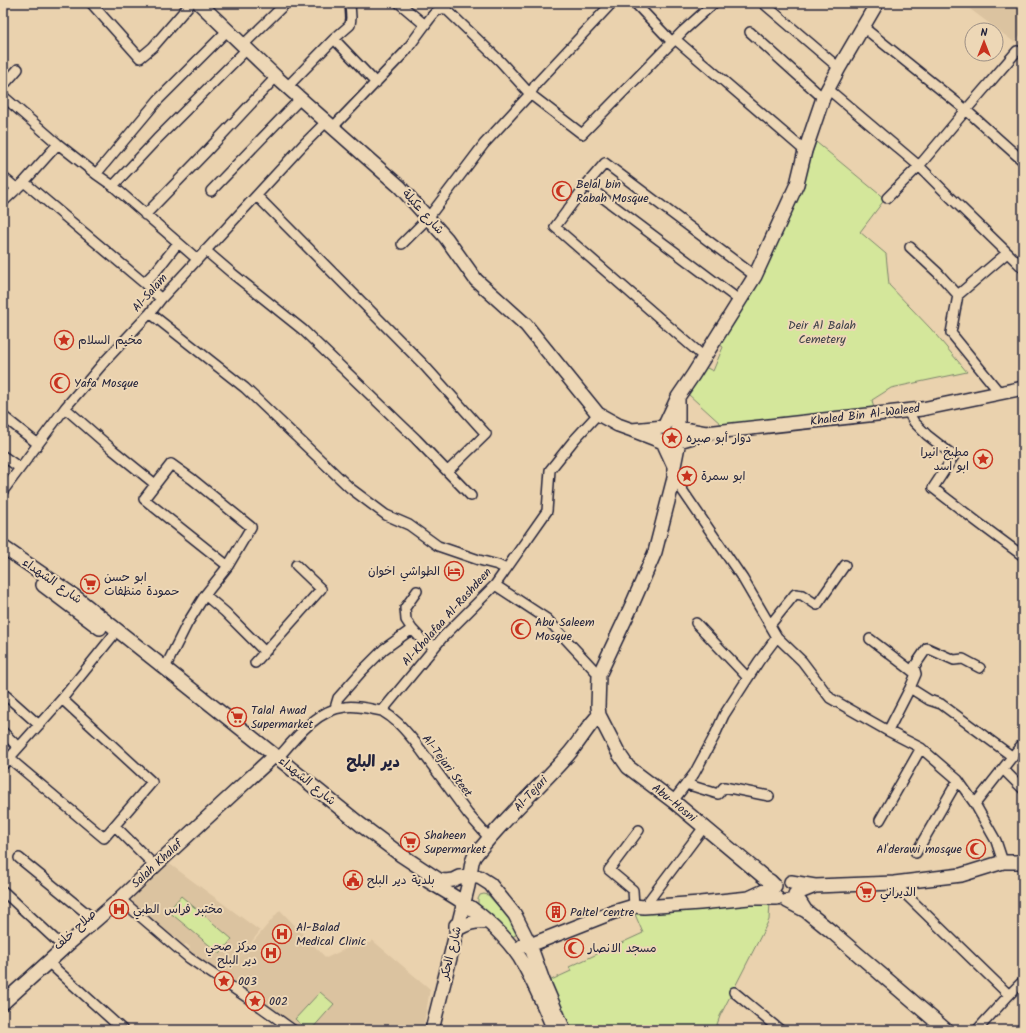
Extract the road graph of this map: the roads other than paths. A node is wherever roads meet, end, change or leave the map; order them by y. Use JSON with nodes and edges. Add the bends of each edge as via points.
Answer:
{"nodes":[{"id":1,"x":91,"y":3,"type":"edge"},
{"id":2,"x":190,"y":3,"type":"edge"},
{"id":3,"x":199,"y":3,"type":"edge"},
{"id":4,"x":286,"y":3,"type":"edge"},
{"id":5,"x":350,"y":3,"type":"edge"},
{"id":6,"x":399,"y":3,"type":"edge"},
{"id":7,"x":612,"y":3,"type":"edge"},
{"id":8,"x":635,"y":3,"type":"edge"},
{"id":9,"x":714,"y":3,"type":"edge"},
{"id":10,"x":763,"y":3,"type":"edge"},
{"id":11,"x":874,"y":4,"type":"edge"},
{"id":12,"x":425,"y":25,"type":"junction"},
{"id":13,"x":863,"y":27,"type":"junction"},
{"id":14,"x":228,"y":30,"type":"junction"},
{"id":15,"x":750,"y":32,"type":"dead end"},
{"id":16,"x":334,"y":39,"type":"junction"},
{"id":17,"x":674,"y":40,"type":"junction"},
{"id":18,"x":245,"y":47,"type":"junction"},
{"id":19,"x":1017,"y":50,"type":"dead end"},
{"id":20,"x":839,"y":68,"type":"junction"},
{"id":21,"x":18,"y":69,"type":"dead end"},
{"id":22,"x":276,"y":77,"type":"junction"},
{"id":23,"x":376,"y":83,"type":"junction"},
{"id":24,"x":3,"y":86,"type":"edge"},
{"id":25,"x":288,"y":86,"type":"junction"},
{"id":26,"x":826,"y":93,"type":"junction"},
{"id":27,"x":530,"y":94,"type":"junction"},
{"id":28,"x":3,"y":96,"type":"edge"},
{"id":29,"x":301,"y":98,"type":"junction"},
{"id":30,"x":966,"y":110,"type":"junction"},
{"id":31,"x":330,"y":124,"type":"junction"},
{"id":32,"x":58,"y":144,"type":"junction"},
{"id":33,"x":805,"y":150,"type":"junction"},
{"id":34,"x":1023,"y":161,"type":"edge"},
{"id":35,"x":919,"y":166,"type":"junction"},
{"id":36,"x":96,"y":174,"type":"junction"},
{"id":37,"x":3,"y":176,"type":"edge"},
{"id":38,"x":586,"y":185,"type":"junction"},
{"id":39,"x":20,"y":186,"type":"junction"},
{"id":40,"x":113,"y":186,"type":"junction"},
{"id":41,"x":211,"y":191,"type":"dead end"},
{"id":42,"x":256,"y":196,"type":"junction"},
{"id":43,"x":887,"y":198,"type":"dead end"},
{"id":44,"x":3,"y":202,"type":"edge"},
{"id":45,"x":145,"y":215,"type":"junction"},
{"id":46,"x":428,"y":218,"type":"junction"},
{"id":47,"x":178,"y":242,"type":"junction"},
{"id":48,"x":402,"y":244,"type":"dead end"},
{"id":49,"x":910,"y":247,"type":"dead end"},
{"id":50,"x":206,"y":250,"type":"junction"},
{"id":51,"x":1007,"y":253,"type":"junction"},
{"id":52,"x":197,"y":259,"type":"junction"},
{"id":53,"x":1023,"y":268,"type":"edge"},
{"id":54,"x":755,"y":276,"type":"junction"},
{"id":55,"x":144,"y":283,"type":"junction"},
{"id":56,"x":958,"y":295,"type":"junction"},
{"id":57,"x":161,"y":299,"type":"junction"},
{"id":58,"x":739,"y":300,"type":"junction"},
{"id":59,"x":150,"y":314,"type":"junction"},
{"id":60,"x":704,"y":357,"type":"junction"},
{"id":61,"x":1023,"y":388,"type":"edge"},
{"id":62,"x":999,"y":392,"type":"junction"},
{"id":63,"x":678,"y":397,"type":"junction"},
{"id":64,"x":65,"y":408,"type":"junction"},
{"id":65,"x":907,"y":410,"type":"junction"},
{"id":66,"x":598,"y":414,"type":"junction"},
{"id":67,"x":3,"y":416,"type":"edge"},
{"id":68,"x":664,"y":427,"type":"junction"},
{"id":69,"x":678,"y":428,"type":"junction"},
{"id":70,"x":632,"y":430,"type":"junction"},
{"id":71,"x":706,"y":433,"type":"junction"},
{"id":72,"x":679,"y":441,"type":"junction"},
{"id":73,"x":663,"y":442,"type":"junction"},
{"id":74,"x":38,"y":444,"type":"junction"},
{"id":75,"x":3,"y":456,"type":"edge"},
{"id":76,"x":20,"y":468,"type":"junction"},
{"id":77,"x":448,"y":471,"type":"junction"},
{"id":78,"x":674,"y":472,"type":"junction"},
{"id":79,"x":155,"y":484,"type":"junction"},
{"id":80,"x":3,"y":491,"type":"edge"},
{"id":81,"x":471,"y":496,"type":"dead end"},
{"id":82,"x":3,"y":547,"type":"edge"},
{"id":83,"x":3,"y":555,"type":"edge"},
{"id":84,"x":1023,"y":556,"type":"edge"},
{"id":85,"x":296,"y":565,"type":"dead end"},
{"id":86,"x":845,"y":565,"type":"dead end"},
{"id":87,"x":228,"y":566,"type":"junction"},
{"id":88,"x":506,"y":569,"type":"junction"},
{"id":89,"x":495,"y":585,"type":"junction"},
{"id":90,"x":417,"y":591,"type":"dead end"},
{"id":91,"x":205,"y":595,"type":"junction"},
{"id":92,"x":696,"y":623,"type":"dead end"},
{"id":93,"x":770,"y":625,"type":"junction"},
{"id":94,"x":412,"y":629,"type":"junction"},
{"id":95,"x":112,"y":637,"type":"junction"},
{"id":96,"x":777,"y":637,"type":"junction"},
{"id":97,"x":870,"y":639,"type":"dead end"},
{"id":98,"x":435,"y":646,"type":"junction"},
{"id":99,"x":265,"y":652,"type":"junction"},
{"id":100,"x":255,"y":663,"type":"dead end"},
{"id":101,"x":165,"y":668,"type":"junction"},
{"id":102,"x":980,"y":668,"type":"dead end"},
{"id":103,"x":916,"y":674,"type":"junction"},
{"id":104,"x":599,"y":675,"type":"junction"},
{"id":105,"x":748,"y":678,"type":"junction"},
{"id":106,"x":910,"y":688,"type":"junction"},
{"id":107,"x":3,"y":693,"type":"edge"},
{"id":108,"x":62,"y":699,"type":"junction"},
{"id":109,"x":335,"y":708,"type":"junction"},
{"id":110,"x":382,"y":711,"type":"junction"},
{"id":111,"x":599,"y":715,"type":"junction"},
{"id":112,"x":38,"y":725,"type":"junction"},
{"id":113,"x":888,"y":731,"type":"junction"},
{"id":114,"x":3,"y":732,"type":"edge"},
{"id":115,"x":1023,"y":743,"type":"edge"},
{"id":116,"x":18,"y":747,"type":"junction"},
{"id":117,"x":922,"y":748,"type":"junction"},
{"id":118,"x":271,"y":756,"type":"junction"},
{"id":119,"x":1013,"y":757,"type":"junction"},
{"id":120,"x":6,"y":761,"type":"edge"},
{"id":121,"x":1003,"y":769,"type":"junction"},
{"id":122,"x":958,"y":780,"type":"junction"},
{"id":123,"x":686,"y":784,"type":"junction"},
{"id":124,"x":1023,"y":790,"type":"edge"},
{"id":125,"x":769,"y":796,"type":"dead end"},
{"id":126,"x":672,"y":801,"type":"junction"},
{"id":127,"x":975,"y":804,"type":"junction"},
{"id":128,"x":880,"y":820,"type":"dead end"},
{"id":129,"x":115,"y":826,"type":"junction"},
{"id":130,"x":704,"y":827,"type":"junction"},
{"id":131,"x":639,"y":830,"type":"dead end"},
{"id":132,"x":490,"y":839,"type":"junction"},
{"id":133,"x":916,"y":853,"type":"dead end"},
{"id":134,"x":19,"y":858,"type":"dead end"},
{"id":135,"x":149,"y":860,"type":"junction"},
{"id":136,"x":1003,"y":862,"type":"junction"},
{"id":137,"x":1023,"y":862,"type":"edge"},
{"id":138,"x":470,"y":876,"type":"junction"},
{"id":139,"x":894,"y":883,"type":"junction"},
{"id":140,"x":439,"y":888,"type":"junction"},
{"id":141,"x":784,"y":890,"type":"junction"},
{"id":142,"x":3,"y":891,"type":"edge"},
{"id":143,"x":120,"y":899,"type":"junction"},
{"id":144,"x":464,"y":903,"type":"junction"},
{"id":145,"x":639,"y":906,"type":"junction"},
{"id":146,"x":90,"y":916,"type":"junction"},
{"id":147,"x":487,"y":922,"type":"junction"},
{"id":148,"x":456,"y":930,"type":"junction"},
{"id":149,"x":60,"y":944,"type":"junction"},
{"id":150,"x":530,"y":945,"type":"junction"},
{"id":151,"x":512,"y":947,"type":"junction"},
{"id":152,"x":48,"y":962,"type":"junction"},
{"id":153,"x":1023,"y":981,"type":"edge"},
{"id":154,"x":734,"y":992,"type":"dead end"},
{"id":155,"x":3,"y":994,"type":"edge"},
{"id":156,"x":1008,"y":995,"type":"junction"},
{"id":157,"x":3,"y":1003,"type":"edge"},
{"id":158,"x":123,"y":1030,"type":"edge"},
{"id":159,"x":293,"y":1030,"type":"edge"},
{"id":160,"x":432,"y":1030,"type":"edge"},
{"id":161,"x":554,"y":1030,"type":"edge"},
{"id":162,"x":564,"y":1030,"type":"edge"},
{"id":163,"x":780,"y":1030,"type":"edge"},
{"id":164,"x":946,"y":1030,"type":"edge"},
{"id":165,"x":977,"y":1030,"type":"edge"}],
"edges":[{"from":1,"to":2,"type":"street","via":[[140,58],[153,47]]},
{"from":3,"to":14,"type":"street","name":"شارع عكيلة"},
{"from":4,"to":18,"type":"street"},
{"from":5,"to":16,"type":"street","via":[[350,25]]},
{"from":6,"to":12,"type":"street"},
{"from":7,"to":27,"type":"street","via":[[536,84]]},
{"from":8,"to":17,"type":"street"},
{"from":9,"to":17,"type":"street"},
{"from":10,"to":20,"type":"street"},
{"from":11,"to":13,"type":"street"},
{"from":12,"to":23,"type":"street","name":"Al-Salam","via":[[405,52]]},
{"from":12,"to":27,"type":"street","name":"Al-Salam","via":[[436,11],[446,9]]},
{"from":13,"to":20,"type":"street"},
{"from":13,"to":30,"type":"street"},
{"from":14,"to":18,"type":"street","name":"شارع عكيلة"},
{"from":14,"to":36,"type":"street","via":[[158,100]]},
{"from":15,"to":26,"type":"street"},
{"from":16,"to":23,"type":"street"},
{"from":16,"to":25,"type":"street"},
{"from":17,"to":27,"type":"street","via":[[582,134]]},
{"from":17,"to":33,"type":"street"},
{"from":18,"to":22,"type":"street","name":"شارع عكيلة"},
{"from":18,"to":40,"type":"street"},
{"from":19,"to":30,"type":"street"},
{"from":20,"to":26,"type":"street"},
{"from":21,"to":24,"type":"street"},
{"from":22,"to":25,"type":"street","name":"شارع عكيلة"},
{"from":22,"to":45,"type":"street"},
{"from":23,"to":31,"type":"street","name":"Al-Salam"},
{"from":25,"to":29,"type":"street","name":"شارع عكيلة"},
{"from":26,"to":33,"type":"street"},
{"from":26,"to":35,"type":"street"},
{"from":27,"to":46,"type":"street","via":[[484,144]]},
{"from":28,"to":32,"type":"street"},
{"from":29,"to":31,"type":"street","name":"شارع عكيلة"},
{"from":29,"to":41,"type":"street"},
{"from":30,"to":34,"type":"street"},
{"from":30,"to":35,"type":"street"},
{"from":31,"to":42,"type":"street","name":"Al-Salam","via":[[303,145]]},
{"from":31,"to":46,"type":"street","name":"شارع عكيلة","via":[[400,187]]},
{"from":32,"to":36,"type":"street"},
{"from":32,"to":39,"type":"street"},
{"from":33,"to":54,"type":"street","via":[[797,184]]},
{"from":35,"to":43,"type":"street"},
{"from":35,"to":51,"type":"street"},
{"from":36,"to":40,"type":"street"},
{"from":37,"to":39,"type":"street"},
{"from":38,"to":54,"type":"street","via":[[605,163]]},
{"from":38,"to":58,"type":"street"},
{"from":38,"to":60,"type":"street","via":[[555,227]]},
{"from":39,"to":44,"type":"street"},
{"from":39,"to":55,"type":"street"},
{"from":40,"to":45,"type":"street"},
{"from":42,"to":50,"type":"street","name":"Al-Salam"},
{"from":42,"to":77,"type":"street","via":[[422,363],[486,434]]},
{"from":45,"to":47,"type":"street"},
{"from":46,"to":48,"type":"street"},
{"from":46,"to":66,"type":"street","name":"شارع عكيلة","via":[[476,280],[526,325]]},
{"from":47,"to":52,"type":"street"},
{"from":47,"to":55,"type":"street"},
{"from":49,"to":56,"type":"street"},
{"from":50,"to":52,"type":"street","name":"Al-Salam"},
{"from":50,"to":77,"type":"street","via":[[303,330]]},
{"from":51,"to":53,"type":"street"},
{"from":51,"to":56,"type":"street"},
{"from":52,"to":57,"type":"street","name":"Al-Salam"},
{"from":54,"to":58,"type":"street"},
{"from":55,"to":57,"type":"street"},
{"from":56,"to":62,"type":"street","via":[[952,333]]},
{"from":57,"to":59,"type":"street","name":"Al-Salam"},
{"from":58,"to":60,"type":"street"},
{"from":59,"to":64,"type":"street","name":"Al-Salam"},
{"from":59,"to":88,"type":"street","via":[[245,388],[350,488],[386,515],[409,525],[438,546]]},
{"from":60,"to":63,"type":"street"},
{"from":61,"to":62,"type":"street","name":"Khaled Bin Al-Waleed"},
{"from":62,"to":65,"type":"street","name":"Khaled Bin Al-Waleed"},
{"from":63,"to":68,"type":"street"},
{"from":63,"to":69,"type":"street"},
{"from":64,"to":74,"type":"street","name":"Al-Salam"},
{"from":64,"to":79,"type":"street"},
{"from":65,"to":71,"type":"street","name":"Khaled Bin Al-Waleed"},
{"from":65,"to":84,"type":"street","via":[[914,422],[927,435],[954,456],[933,488]]},
{"from":66,"to":70,"type":"street","name":"شارع عكيلة"},
{"from":66,"to":88,"type":"street","name":"Al-Kholafaa Al-Rashdeen","via":[[550,470],[547,511]]},
{"from":67,"to":74,"type":"street"},
{"from":68,"to":69,"type":"street","via":[[671,425]]},
{"from":68,"to":70,"type":"street"},
{"from":68,"to":73,"type":"street","via":[[661,432]]},
{"from":69,"to":71,"type":"street"},
{"from":69,"to":72,"type":"street","via":[[681,433]]},
{"from":70,"to":73,"type":"street","name":"شارع عكيلة"},
{"from":71,"to":72,"type":"street"},
{"from":72,"to":73,"type":"street","via":[[672,445]]},
{"from":72,"to":78,"type":"street"},
{"from":73,"to":78,"type":"street"},
{"from":74,"to":76,"type":"street","name":"Al-Salam"},
{"from":75,"to":76,"type":"street"},
{"from":76,"to":80,"type":"street","name":"Al-Salam"},
{"from":77,"to":81,"type":"street"},
{"from":78,"to":93,"type":"street"},
{"from":78,"to":104,"type":"street","via":[[655,552]]},
{"from":79,"to":87,"type":"street","via":[[144,499]]},
{"from":79,"to":87,"type":"street","via":[[171,464],[251,527]]},
{"from":82,"to":101,"type":"street","name":"شارع الشهداء","via":[[72,595]]},
{"from":83,"to":95,"type":"street","name":"شارع الشهداء"},
{"from":85,"to":99,"type":"street","via":[[321,590]]},
{"from":86,"to":93,"type":"street","via":[[816,605],[802,595],[795,594]]},
{"from":87,"to":91,"type":"street"},
{"from":88,"to":89,"type":"street","name":"Al-Kholafaa Al-Rashdeen"},
{"from":89,"to":98,"type":"street","name":"Al-Kholafaa Al-Rashdeen"},
{"from":89,"to":104,"type":"street","via":[[547,619]]},
{"from":90,"to":94,"type":"street","via":[[405,608],[406,620]]},
{"from":91,"to":99,"type":"street"},
{"from":91,"to":101,"type":"street"},
{"from":92,"to":105,"type":"street"},
{"from":93,"to":96,"type":"street"},
{"from":94,"to":98,"type":"street","via":[[423,641]]},
{"from":94,"to":109,"type":"street","via":[[384,648],[338,698]]},
{"from":95,"to":108,"type":"street"},
{"from":95,"to":118,"type":"street","name":"شارع الشهداء"},
{"from":96,"to":105,"type":"street"},
{"from":96,"to":113,"type":"street","via":[[802,661],[830,698]]},
{"from":97,"to":103,"type":"street"},
{"from":98,"to":110,"type":"street","name":"Al-Kholafaa Al-Rashdeen"},
{"from":99,"to":100,"type":"street"},
{"from":101,"to":118,"type":"street","name":"شارع الشهداء"},
{"from":102,"to":103,"type":"street","via":[[963,659],[954,660],[927,648],[914,667]]},
{"from":103,"to":106,"type":"street"},
{"from":104,"to":111,"type":"street"},
{"from":105,"to":123,"type":"street","via":[[724,715],[694,774]]},
{"from":106,"to":113,"type":"street"},
{"from":106,"to":119,"type":"street","via":[[941,704]]},
{"from":107,"to":112,"type":"street"},
{"from":108,"to":112,"type":"street"},
{"from":108,"to":129,"type":"street","via":[[152,782]]},
{"from":109,"to":110,"type":"street","via":[[352,706]]},
{"from":109,"to":118,"type":"street","via":[[319,717]]},
{"from":110,"to":132,"type":"street","name":"Al-Tejari Steet","via":[[392,717],[410,736],[468,814]]},
{"from":111,"to":126,"type":"street","name":"Abu-Hosni","via":[[628,766]]},
{"from":111,"to":132,"type":"street","name":"Al-Tejari","via":[[568,755]]},
{"from":112,"to":116,"type":"street"},
{"from":113,"to":117,"type":"street"},
{"from":114,"to":116,"type":"street"},
{"from":115,"to":119,"type":"street"},
{"from":116,"to":120,"type":"street"},
{"from":117,"to":122,"type":"street"},
{"from":117,"to":128,"type":"street"},
{"from":118,"to":135,"type":"street","name":"صلاح خلف"},
{"from":118,"to":138,"type":"street","name":"شارع الشهداء","via":[[400,855],[439,880]]},
{"from":118,"to":140,"type":"street","name":"شارع الشهداء","via":[[382,849]]},
{"from":118,"to":143,"type":"street","name":"Salah Khalaf"},
{"from":119,"to":121,"type":"street"},
{"from":120,"to":129,"type":"street","via":[[104,838]]},
{"from":121,"to":124,"type":"street"},
{"from":121,"to":127,"type":"street"},
{"from":122,"to":127,"type":"street"},
{"from":122,"to":133,"type":"street"},
{"from":123,"to":125,"type":"street","via":[[718,794],[724,787]]},
{"from":123,"to":126,"type":"street"},
{"from":126,"to":130,"type":"street","name":"Abu-Hosni"},
{"from":127,"to":136,"type":"street","via":[[996,841]]},
{"from":129,"to":135,"type":"street"},
{"from":130,"to":141,"type":"street","name":"Abu-Hosni","via":[[765,878]]},
{"from":130,"to":145,"type":"street"},
{"from":131,"to":145,"type":"street","via":[[608,870],[633,890]]},
{"from":132,"to":138,"type":"street","name":"Al-Tejari","via":[[474,857]]},
{"from":134,"to":146,"type":"street"},
{"from":135,"to":146,"type":"street","name":"صلاح خلف"},
{"from":136,"to":137,"type":"street"},
{"from":136,"to":139,"type":"street","via":[[961,875]]},
{"from":138,"to":144,"type":"street","name":"شارع الحكر"},
{"from":138,"to":150,"type":"street","via":[[479,877],[490,884],[515,915]]},
{"from":139,"to":141,"type":"street","via":[[815,886]]},
{"from":139,"to":156,"type":"street"},
{"from":140,"to":144,"type":"street","name":"شارع الشهداء"},
{"from":140,"to":148,"type":"street","via":[[450,900]]},
{"from":141,"to":145,"type":"street","via":[[750,898]]},
{"from":141,"to":164,"type":"street","name":"Abu-Hosni"},
{"from":142,"to":149,"type":"street"},
{"from":143,"to":152,"type":"street","name":"Salah Khalaf"},
{"from":143,"to":159,"type":"street","via":[[189,958]]},
{"from":144,"to":147,"type":"street","name":"شارع الشهداء"},
{"from":144,"to":148,"type":"street","name":"شارع الحكر"},
{"from":145,"to":150,"type":"street","via":[[614,912]]},
{"from":146,"to":149,"type":"street","name":"صلاح خلف"},
{"from":147,"to":148,"type":"street","via":[[473,922]]},
{"from":147,"to":151,"type":"street","name":"شارع الشهداء"},
{"from":148,"to":160,"type":"street","name":"شارع الحكر"},
{"from":149,"to":155,"type":"street","name":"صلاح خلف"},
{"from":150,"to":151,"type":"street"},
{"from":150,"to":162,"type":"street"},
{"from":151,"to":161,"type":"street","name":"شارع الشهداء","via":[[532,980]]},
{"from":152,"to":157,"type":"street","name":"Salah Khalaf"},
{"from":152,"to":158,"type":"street"},
{"from":153,"to":156,"type":"street"},
{"from":154,"to":163,"type":"street"},
{"from":156,"to":165,"type":"street"}]}
